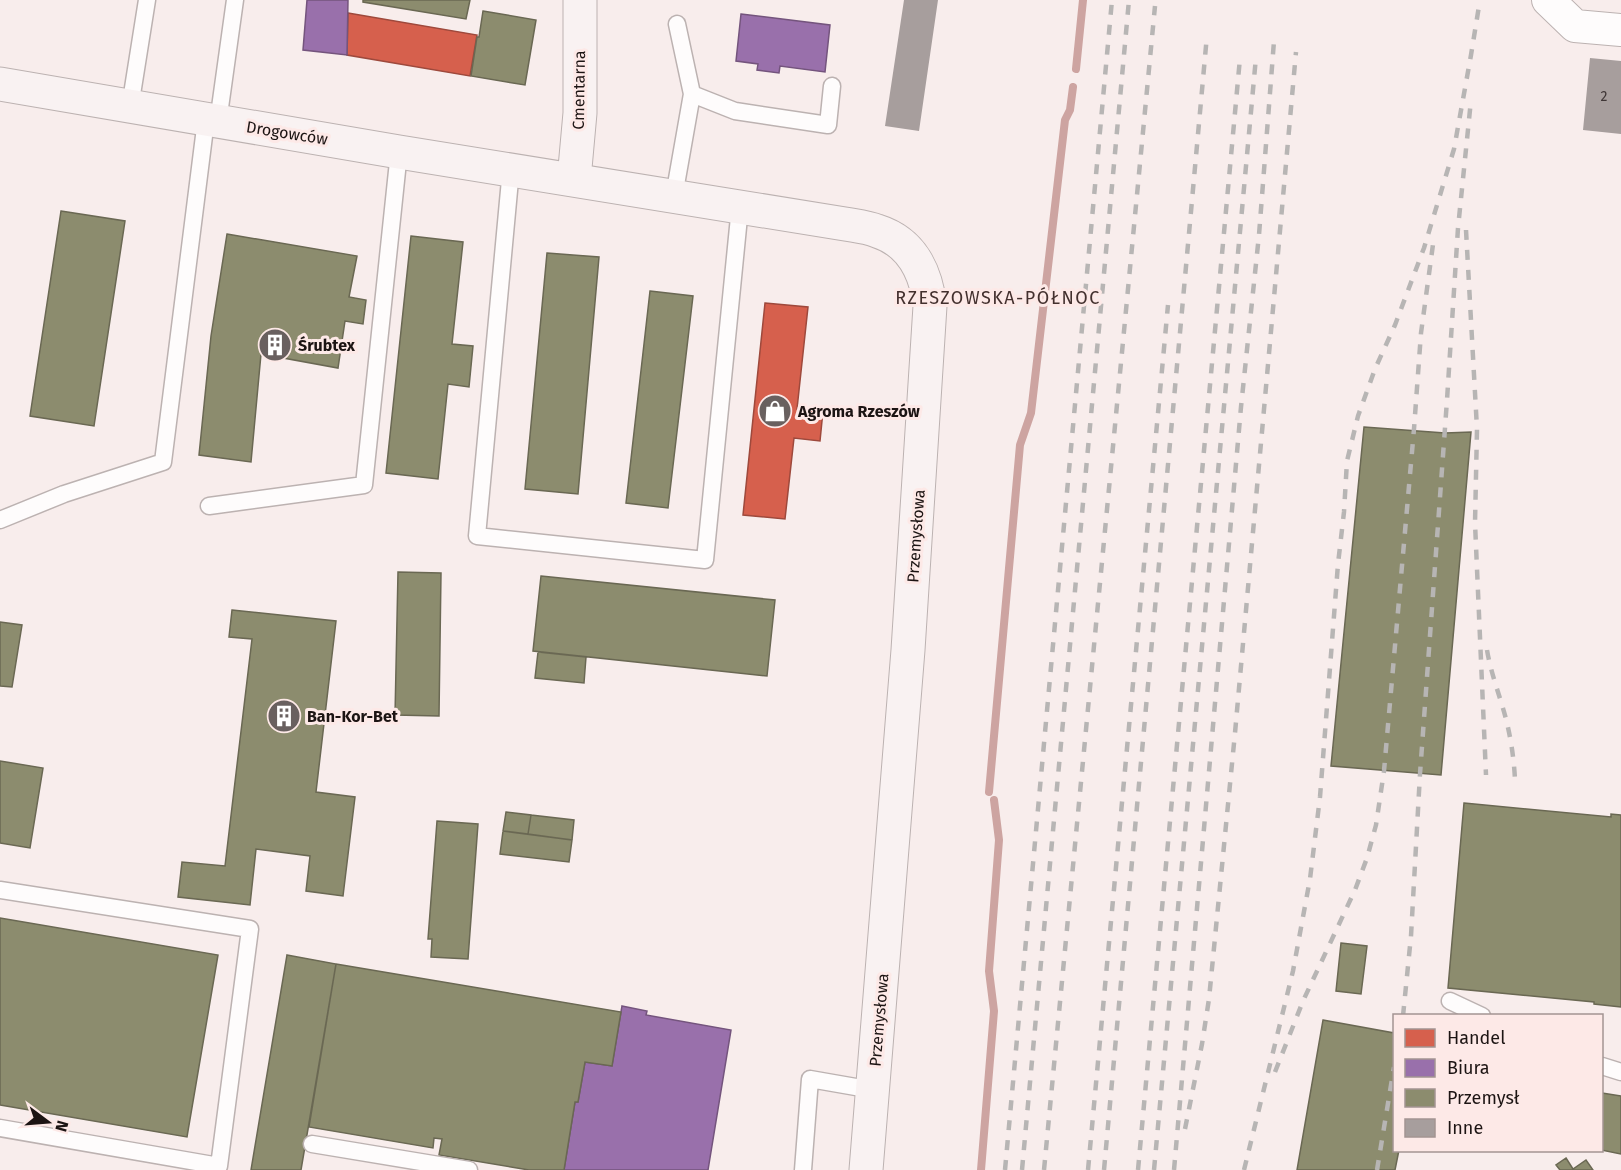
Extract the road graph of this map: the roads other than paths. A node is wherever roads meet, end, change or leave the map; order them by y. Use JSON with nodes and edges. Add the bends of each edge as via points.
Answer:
{"nodes":[{"id":1,"x":147,"y":0,"type":"edge"},
{"id":2,"x":235,"y":0,"type":"edge"},
{"id":3,"x":580,"y":0,"type":"edge"},
{"id":4,"x":1548,"y":0,"type":"edge"},
{"id":5,"x":677,"y":24,"type":"dead end"},
{"id":6,"x":1621,"y":30,"type":"edge"},
{"id":7,"x":0,"y":84,"type":"edge"},
{"id":8,"x":832,"y":86,"type":"dead end"},
{"id":9,"x":692,"y":94,"type":"junction"},
{"id":10,"x":130,"y":107,"type":"junction"},
{"id":11,"x":212,"y":121,"type":"junction"},
{"id":12,"x":399,"y":152,"type":"junction"},
{"id":13,"x":511,"y":169,"type":"junction"},
{"id":14,"x":574,"y":179,"type":"junction"},
{"id":15,"x":674,"y":196,"type":"junction"},
{"id":16,"x":740,"y":207,"type":"junction"},
{"id":17,"x":209,"y":506,"type":"dead end"},
{"id":18,"x":0,"y":520,"type":"edge"},
{"id":19,"x":0,"y":890,"type":"edge"},
{"id":20,"x":1450,"y":1001,"type":"dead end"},
{"id":21,"x":1478,"y":1014,"type":"edge"},
{"id":22,"x":1603,"y":1066,"type":"edge"},
{"id":23,"x":1621,"y":1072,"type":"edge"},
{"id":24,"x":873,"y":1090,"type":"junction"},
{"id":25,"x":0,"y":1128,"type":"edge"},
{"id":26,"x":312,"y":1144,"type":"dead end"},
{"id":27,"x":469,"y":1170,"type":"edge"},
{"id":28,"x":803,"y":1170,"type":"edge"},
{"id":29,"x":866,"y":1170,"type":"edge"}],
"edges":[{"from":1,"to":10,"type":"lane"},
{"from":2,"to":11,"type":"lane"},
{"from":3,"to":14,"type":"street","name":"Cmentarna","via":[[580,113]]},
{"from":4,"to":6,"type":"street","via":[[1575,26]]},
{"from":5,"to":9,"type":"lane"},
{"from":7,"to":10,"type":"street","name":"Drogowców"},
{"from":8,"to":9,"type":"lane","via":[[828,124],[735,111]]},
{"from":9,"to":15,"type":"lane"},
{"from":10,"to":11,"type":"street","name":"Drogowców"},
{"from":11,"to":12,"type":"street","name":"Drogowców"},
{"from":11,"to":18,"type":"lane","via":[[164,462],[64,494]]},
{"from":12,"to":13,"type":"street","name":"Drogowców"},
{"from":12,"to":17,"type":"lane","via":[[364,485]]},
{"from":13,"to":14,"type":"street","name":"Drogowców"},
{"from":13,"to":16,"type":"lane","via":[[477,536],[705,560]]},
{"from":14,"to":15,"type":"street","name":"Przemysłowa"},
{"from":15,"to":16,"type":"street","name":"Przemysłowa"},
{"from":16,"to":24,"type":"street","name":"Przemysłowa","via":[[877,230],[905,246],[928,286],[918,517]]},
{"from":19,"to":25,"type":"lane","via":[[250,929],[219,1166]]},
{"from":20,"to":21,"type":"lane"},
{"from":22,"to":23,"type":"lane"},
{"from":24,"to":28,"type":"lane","via":[[810,1079]]},
{"from":24,"to":29,"type":"street","name":"Przemysłowa"},
{"from":26,"to":27,"type":"lane"}]}
